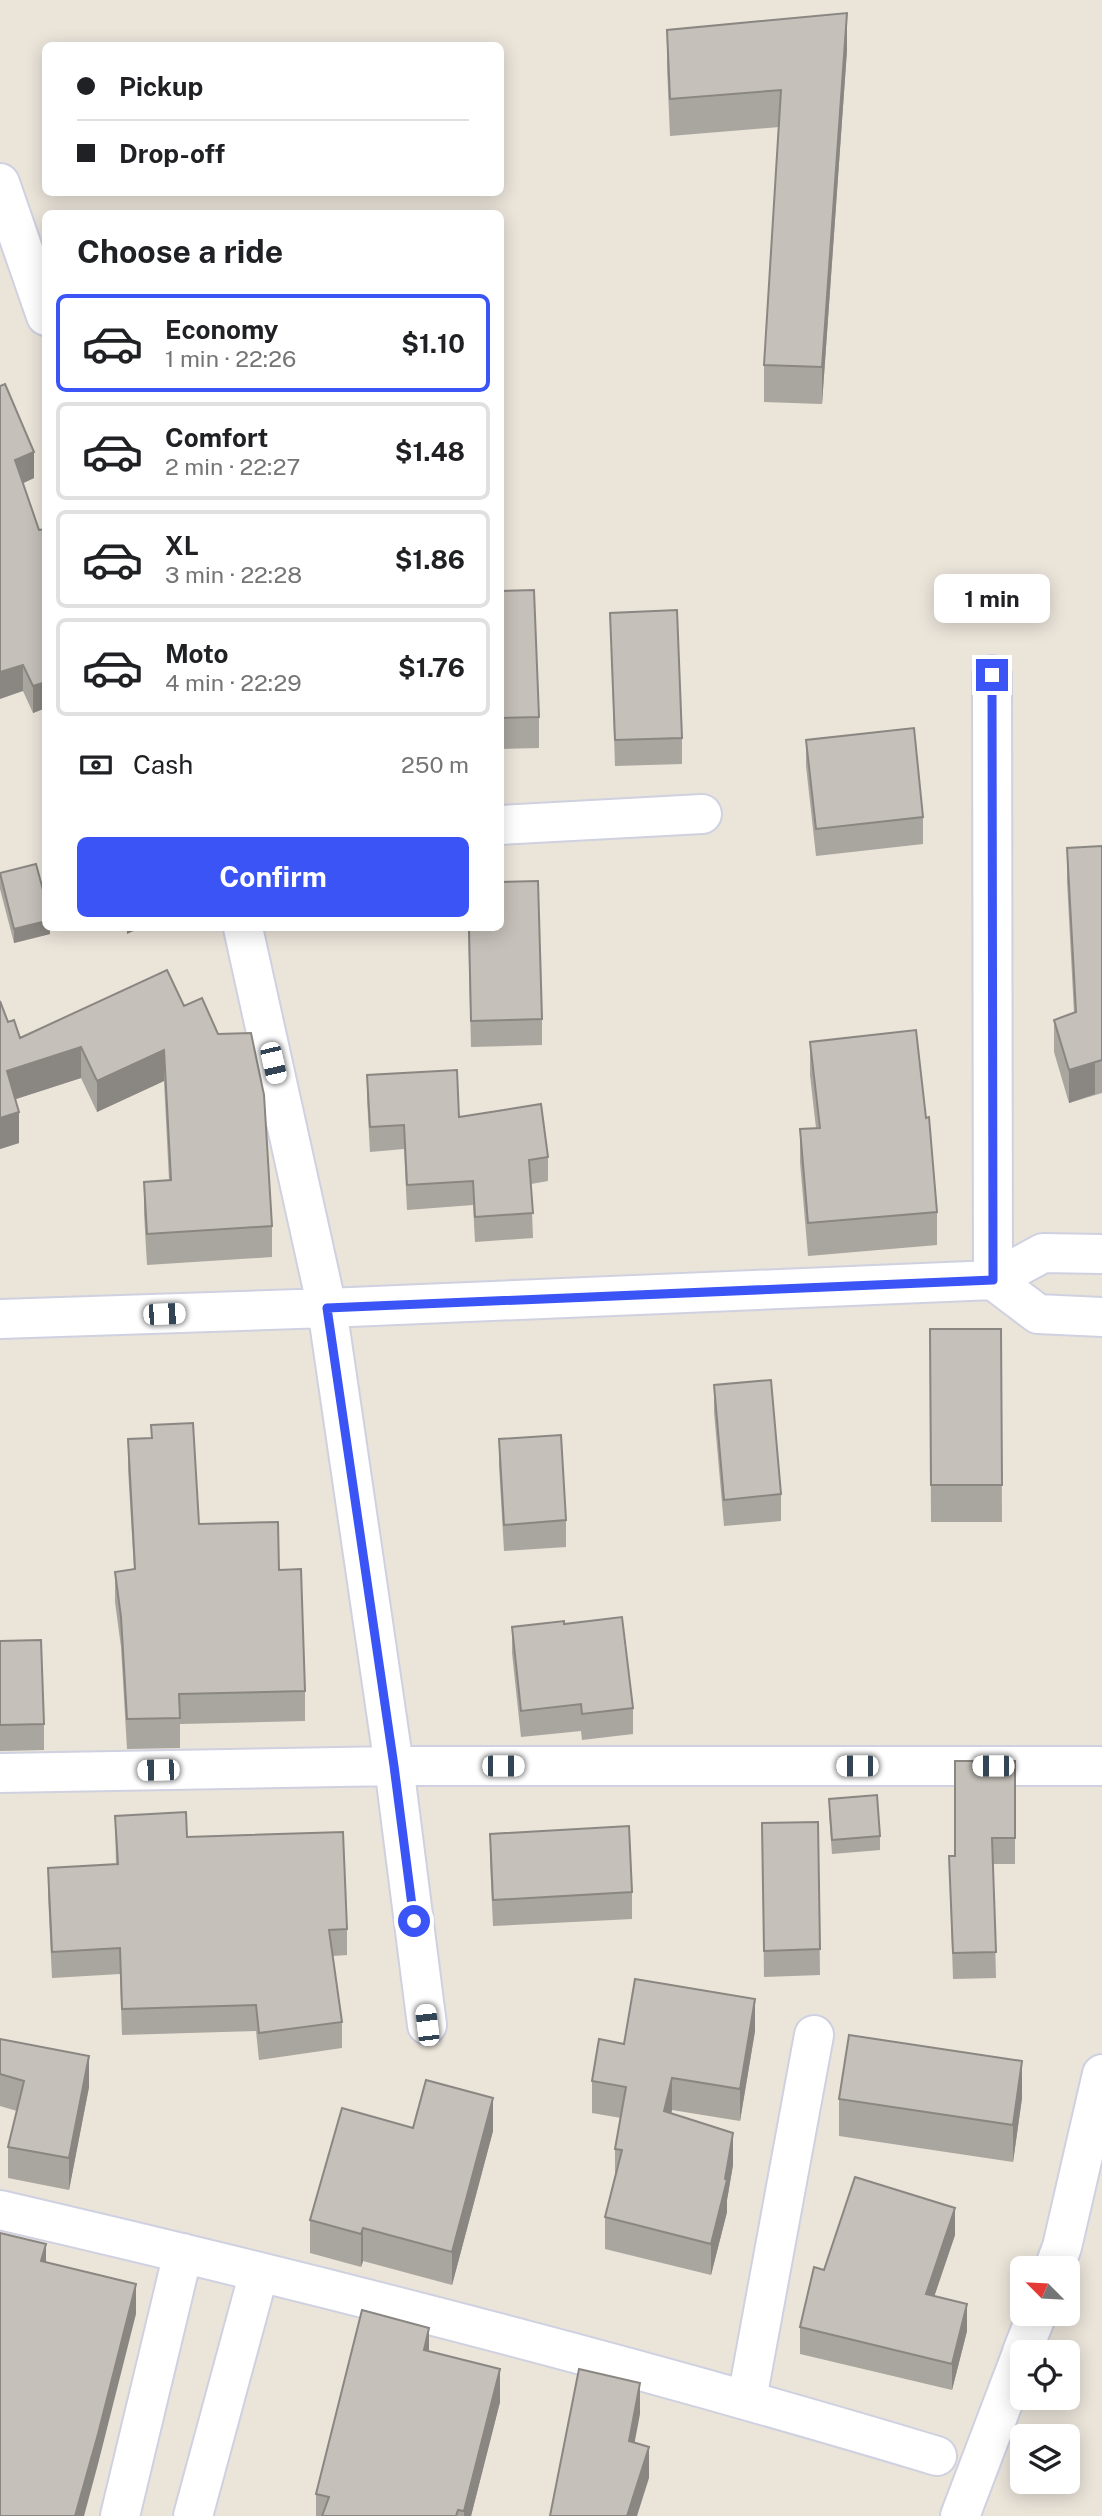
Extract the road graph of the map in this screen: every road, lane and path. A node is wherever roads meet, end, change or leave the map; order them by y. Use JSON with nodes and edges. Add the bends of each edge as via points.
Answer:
{"nodes":[{"id":1,"x":0,"y":183,"type":"edge"},
{"id":2,"x":42,"y":304,"type":"edge"},
{"id":3,"x":992,"y":675,"type":"dead end"},
{"id":4,"x":702,"y":814,"type":"dead end"},
{"id":5,"x":504,"y":825,"type":"edge"},
{"id":6,"x":244,"y":931,"type":"edge"},
{"id":7,"x":1102,"y":1254,"type":"edge"},
{"id":8,"x":993,"y":1280,"type":"junction"},
{"id":9,"x":327,"y":1308,"type":"junction"},
{"id":10,"x":1102,"y":1317,"type":"edge"},
{"id":11,"x":0,"y":1319,"type":"edge"},
{"id":12,"x":394,"y":1766,"type":"junction"},
{"id":13,"x":1102,"y":1766,"type":"edge"},
{"id":14,"x":0,"y":1773,"type":"edge"},
{"id":15,"x":427,"y":2025,"type":"dead end"},
{"id":16,"x":814,"y":2035,"type":"dead end"},
{"id":17,"x":1102,"y":2074,"type":"edge"},
{"id":18,"x":0,"y":2210,"type":"edge"},
{"id":19,"x":183,"y":2253,"type":"junction"},
{"id":20,"x":1059,"y":2256,"type":"edge"},
{"id":21,"x":259,"y":2272,"type":"junction"},
{"id":22,"x":1010,"y":2384,"type":"edge"},
{"id":23,"x":747,"y":2399,"type":"junction"},
{"id":24,"x":937,"y":2456,"type":"dead end"},
{"id":25,"x":120,"y":2516,"type":"edge"},
{"id":26,"x":193,"y":2516,"type":"edge"},
{"id":27,"x":960,"y":2516,"type":"edge"}],
"edges":[{"from":1,"to":2,"type":"street"},
{"from":3,"to":8,"type":"street"},
{"from":4,"to":5,"type":"street"},
{"from":6,"to":9,"type":"street"},
{"from":7,"to":8,"type":"street","via":[[1043,1253]]},
{"from":8,"to":9,"type":"street"},
{"from":8,"to":10,"type":"street","via":[[1038,1314]]},
{"from":9,"to":11,"type":"street"},
{"from":9,"to":12,"type":"street"},
{"from":12,"to":13,"type":"street"},
{"from":12,"to":14,"type":"street"},
{"from":12,"to":15,"type":"street"},
{"from":16,"to":23,"type":"street"},
{"from":17,"to":20,"type":"street"},
{"from":18,"to":19,"type":"street"},
{"from":19,"to":21,"type":"street"},
{"from":19,"to":25,"type":"street"},
{"from":21,"to":23,"type":"street"},
{"from":21,"to":26,"type":"street"},
{"from":22,"to":27,"type":"street"},
{"from":23,"to":24,"type":"street"}]}
